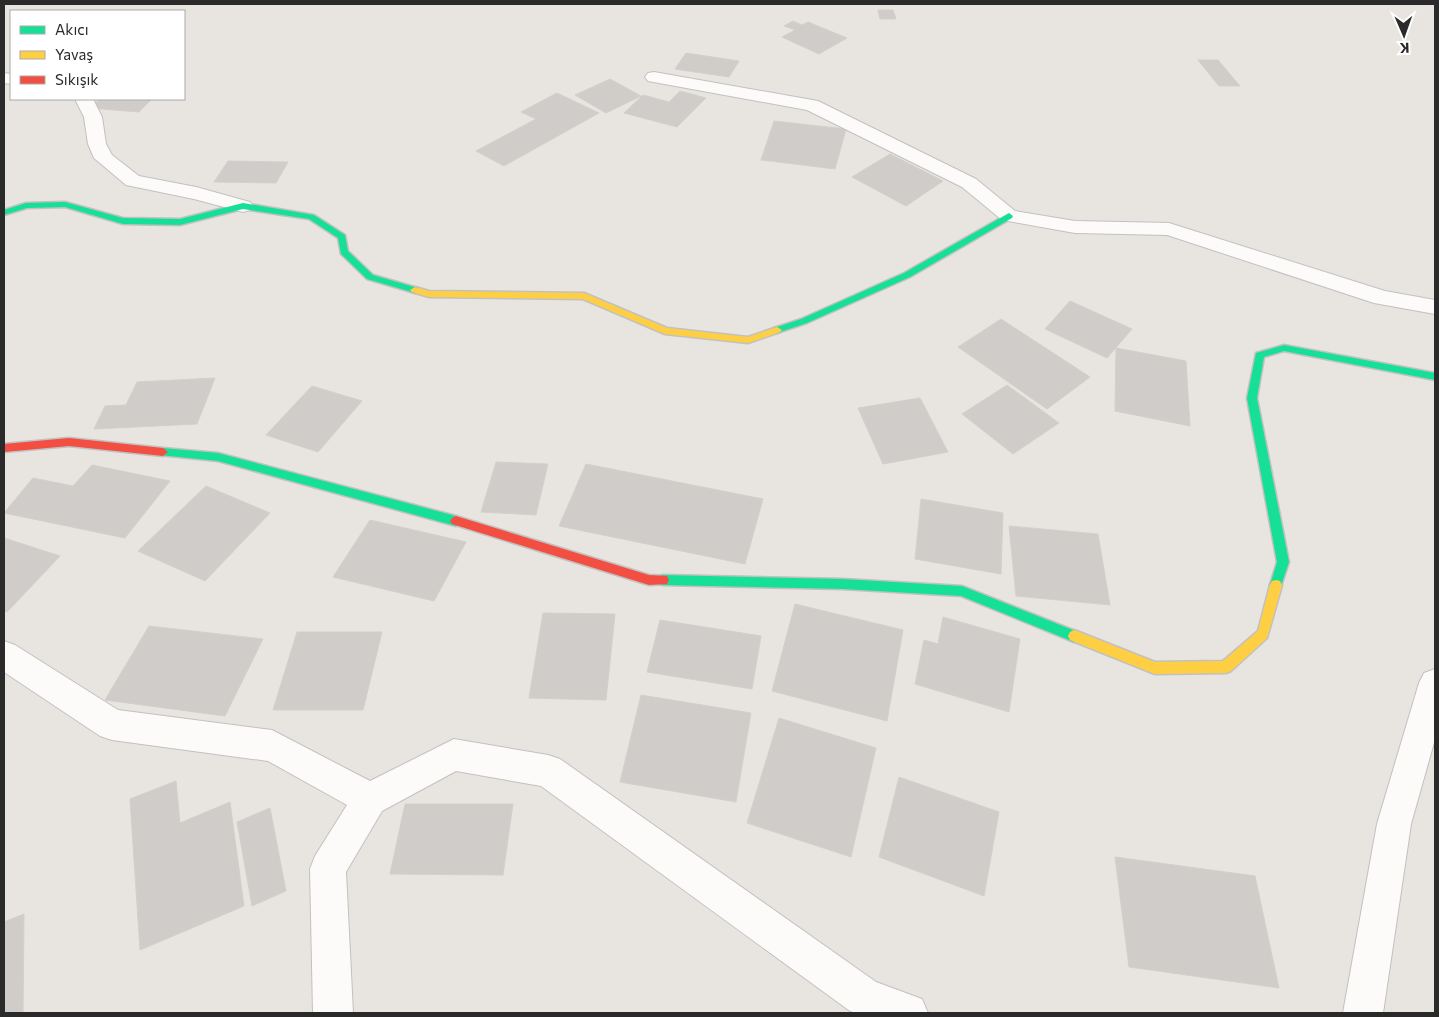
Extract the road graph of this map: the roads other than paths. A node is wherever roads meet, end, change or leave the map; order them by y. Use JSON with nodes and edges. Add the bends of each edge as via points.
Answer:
{"nodes":[{"id":1,"x":654,"y":77,"type":"dead end"},
{"id":2,"x":84,"y":100,"type":"edge"},
{"id":3,"x":243,"y":206,"type":"junction"},
{"id":4,"x":4,"y":213,"type":"edge"},
{"id":5,"x":1009,"y":216,"type":"junction"},
{"id":6,"x":1435,"y":307,"type":"edge"},
{"id":7,"x":1435,"y":377,"type":"edge"},
{"id":8,"x":4,"y":448,"type":"edge"},
{"id":9,"x":4,"y":655,"type":"edge"},
{"id":10,"x":1435,"y":683,"type":"edge"},
{"id":11,"x":370,"y":799,"type":"junction"},
{"id":12,"x":332,"y":1013,"type":"edge"},
{"id":13,"x":908,"y":1013,"type":"edge"},
{"id":14,"x":1363,"y":1013,"type":"edge"}],
"edges":[{"from":1,"to":5,"type":"street","via":[[812,105],[969,183]]},
{"from":2,"to":3,"type":"street","via":[[93,117],[97,144],[104,158],[133,181],[196,192]]},
{"from":3,"to":4,"type":"street","via":[[180,222],[123,221],[65,204],[26,206]]},
{"from":3,"to":5,"type":"street","via":[[311,217],[342,237],[344,252],[370,277],[429,294],[584,296],[665,331],[748,340],[804,321],[907,275]]},
{"from":5,"to":6,"type":"street","via":[[1075,227],[1169,230],[1382,298]]},
{"from":7,"to":8,"type":"street","via":[[1284,348],[1259,355],[1252,398],[1283,562],[1263,634],[1226,667],[1155,668],[962,590],[649,580],[497,532],[218,457],[69,442]]},
{"from":9,"to":11,"type":"street","via":[[112,725],[272,746]]},
{"from":10,"to":14,"type":"street","via":[[1394,824]]},
{"from":11,"to":12,"type":"street","via":[[328,869]]},
{"from":11,"to":13,"type":"street","via":[[454,755],[548,771],[864,997]]}]}
